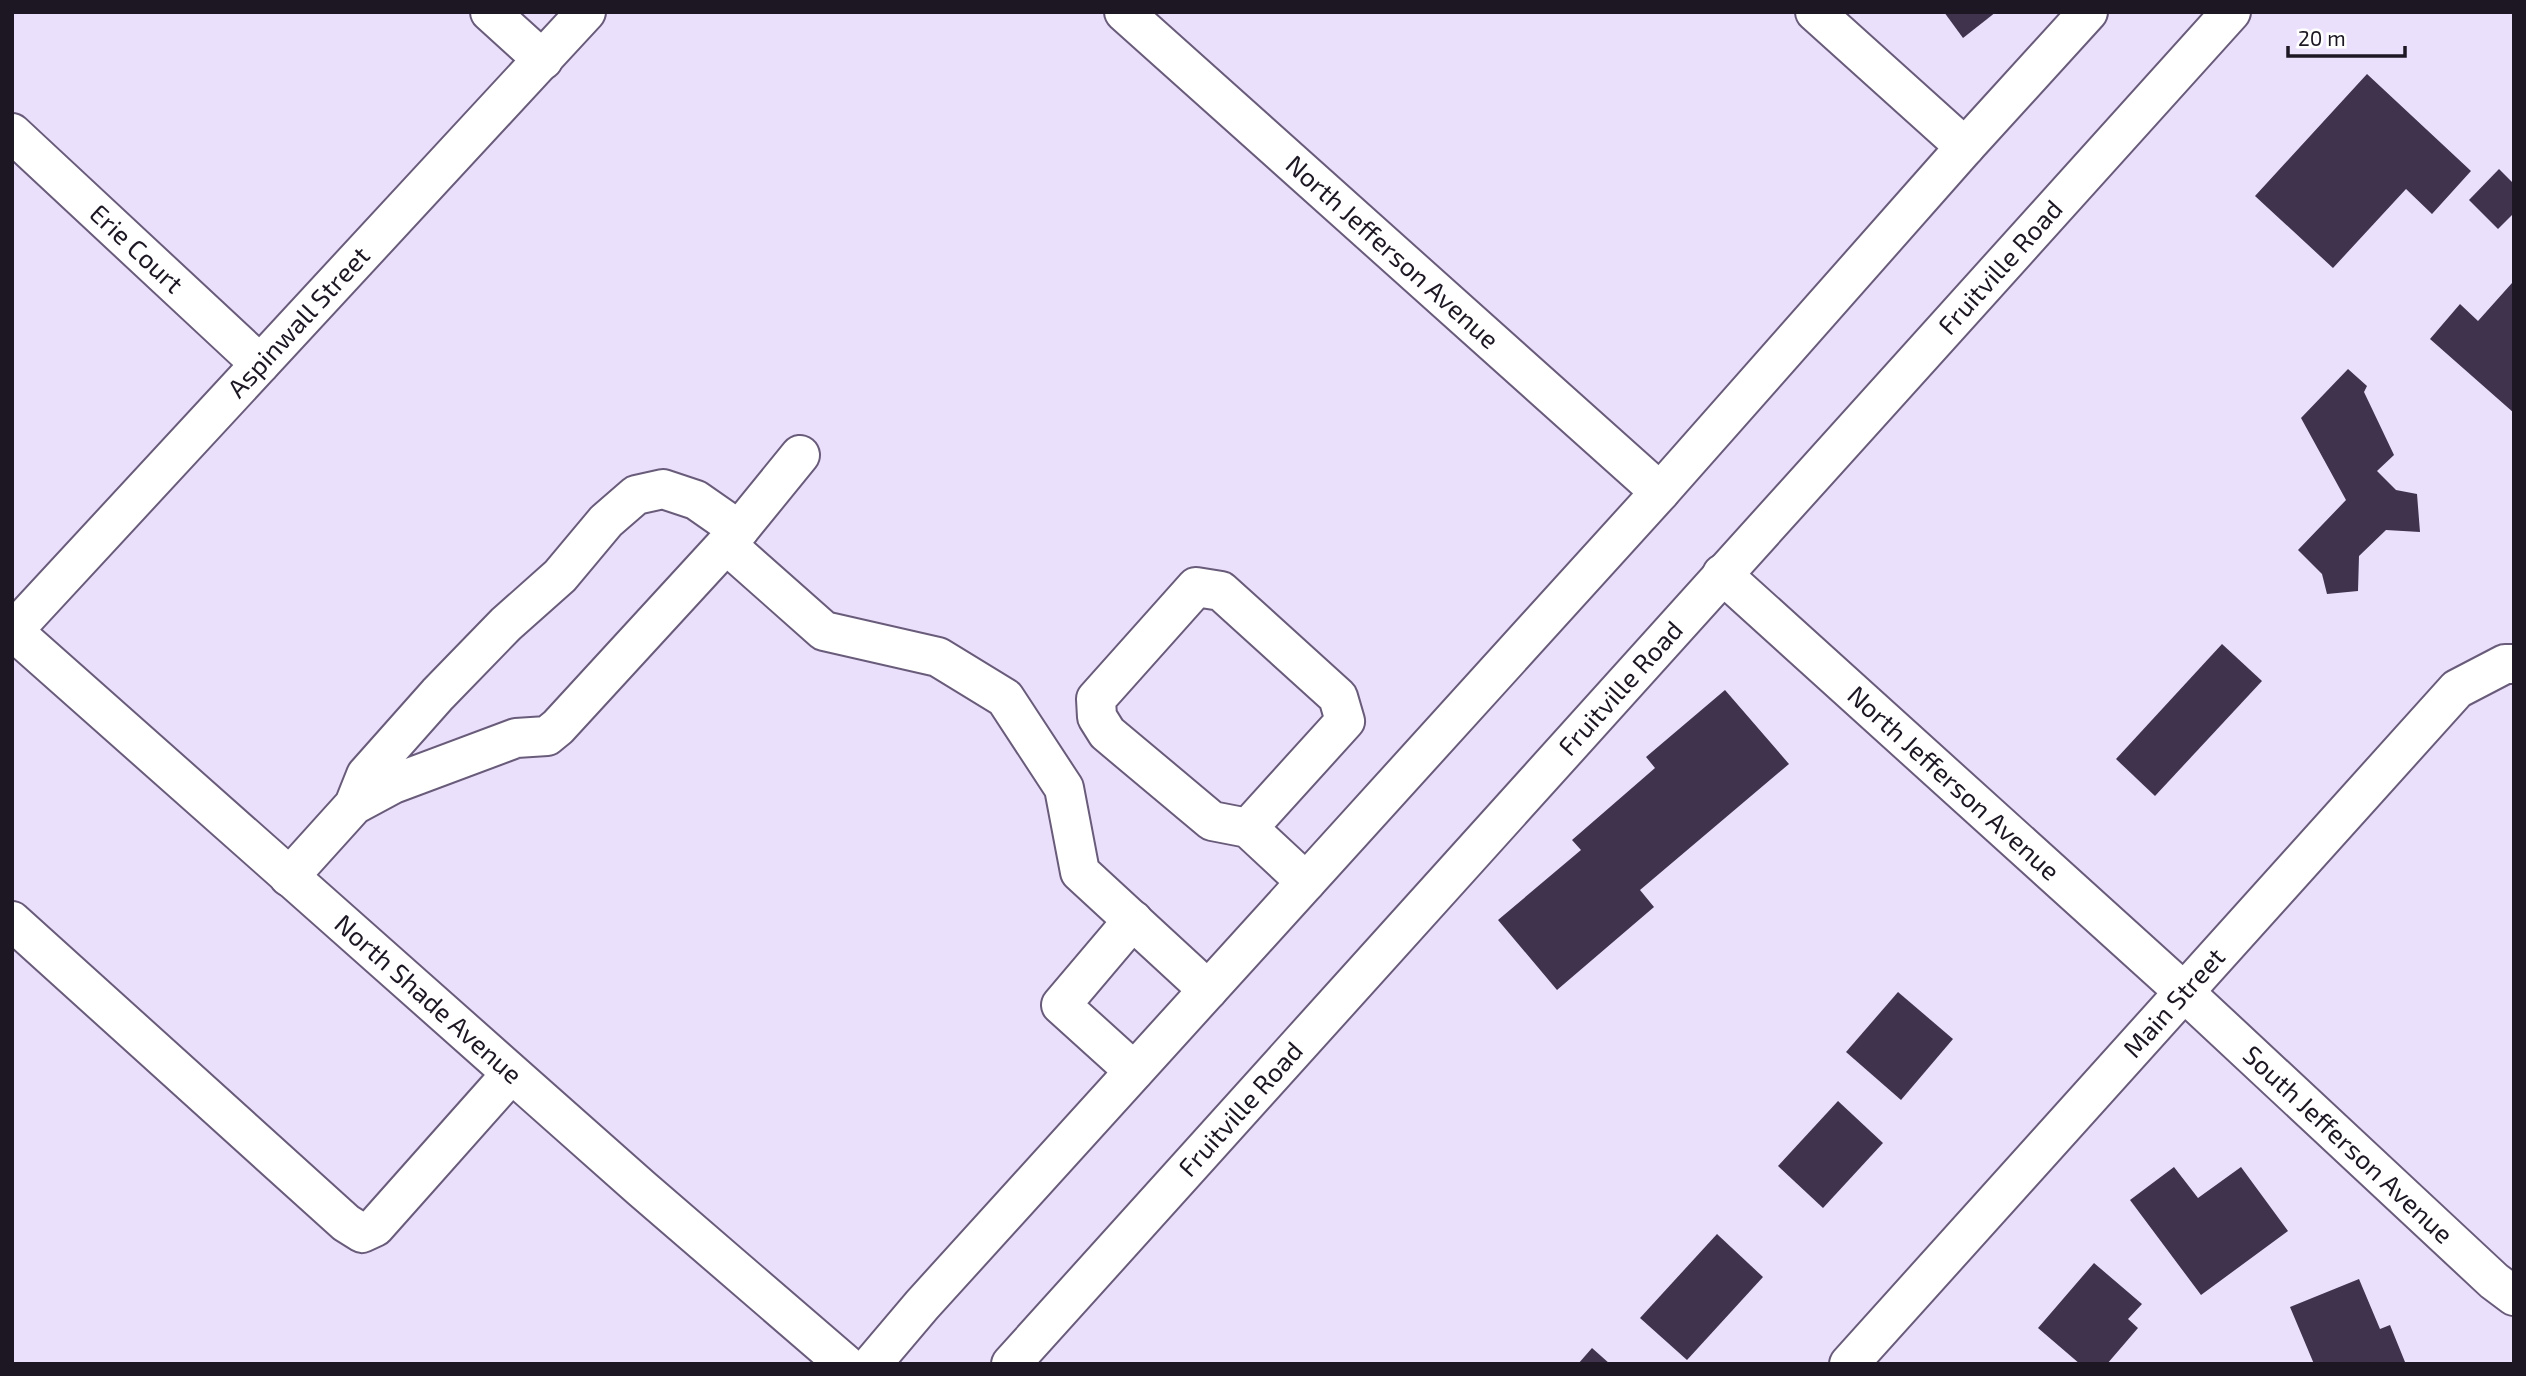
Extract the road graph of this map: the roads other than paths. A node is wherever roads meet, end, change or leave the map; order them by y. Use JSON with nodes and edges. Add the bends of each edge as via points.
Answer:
{"nodes":[{"id":1,"x":490,"y":12,"type":"edge"},
{"id":2,"x":586,"y":12,"type":"edge"},
{"id":3,"x":1124,"y":12,"type":"edge"},
{"id":4,"x":1815,"y":12,"type":"edge"},
{"id":5,"x":2088,"y":12,"type":"edge"},
{"id":6,"x":2231,"y":12,"type":"edge"},
{"id":7,"x":543,"y":60,"type":"junction"},
{"id":8,"x":12,"y":133,"type":"edge"},
{"id":9,"x":1965,"y":147,"type":"junction"},
{"id":10,"x":260,"y":364,"type":"junction"},
{"id":11,"x":800,"y":454,"type":"dead end"},
{"id":12,"x":1660,"y":492,"type":"junction"},
{"id":13,"x":733,"y":538,"type":"junction"},
{"id":14,"x":1722,"y":574,"type":"junction"},
{"id":15,"x":13,"y":632,"type":"edge"},
{"id":16,"x":2514,"y":664,"type":"edge"},
{"id":17,"x":354,"y":805,"type":"junction"},
{"id":18,"x":1248,"y":828,"type":"junction"},
{"id":19,"x":289,"y":877,"type":"junction"},
{"id":20,"x":1306,"y":882,"type":"junction"},
{"id":21,"x":1133,"y":920,"type":"junction"},
{"id":22,"x":12,"y":921,"type":"edge"},
{"id":23,"x":1208,"y":990,"type":"junction"},
{"id":24,"x":2183,"y":991,"type":"junction"},
{"id":25,"x":1134,"y":1071,"type":"junction"},
{"id":26,"x":511,"y":1074,"type":"junction"},
{"id":27,"x":2514,"y":1296,"type":"edge"},
{"id":28,"x":845,"y":1364,"type":"edge"},
{"id":29,"x":872,"y":1364,"type":"edge"},
{"id":30,"x":1011,"y":1364,"type":"edge"},
{"id":31,"x":1849,"y":1364,"type":"edge"}],
"edges":[{"from":1,"to":7,"type":"street"},
{"from":2,"to":7,"type":"street","name":"Aspinwall Street"},
{"from":3,"to":12,"type":"street","name":"North Jefferson Avenue"},
{"from":4,"to":9,"type":"street"},
{"from":5,"to":9,"type":"street"},
{"from":6,"to":14,"type":"street","name":"Fruitville Road"},
{"from":7,"to":10,"type":"street","name":"Aspinwall Street"},
{"from":8,"to":10,"type":"street","name":"Erie Court"},
{"from":9,"to":12,"type":"street"},
{"from":10,"to":15,"type":"street","name":"Aspinwall Street"},
{"from":11,"to":13,"type":"street"},
{"from":12,"to":20,"type":"street"},
{"from":13,"to":17,"type":"street","via":[[547,736],[516,738],[393,784]]},
{"from":13,"to":17,"type":"street","via":[[696,500],[663,489],[636,495],[438,694],[366,775]]},
{"from":13,"to":21,"type":"street","via":[[824,631],[938,657],[1005,698],[1064,788],[1080,872]]},
{"from":14,"to":24,"type":"street","name":"North Jefferson Avenue"},
{"from":14,"to":30,"type":"street","name":"Fruitville Road"},
{"from":15,"to":19,"type":"street","name":"North Shade Avenue"},
{"from":16,"to":24,"type":"street","name":"Main Street","via":[[2505,664],[2457,689]]},
{"from":17,"to":19,"type":"street"},
{"from":18,"to":18,"type":"street","via":[[1345,721],[1338,697],[1221,591],[1196,587],[1096,699],[1097,717],[1107,733],[1212,821]]},
{"from":18,"to":20,"type":"street"},
{"from":19,"to":26,"type":"street","name":"North Shade Avenue"},
{"from":20,"to":23,"type":"street"},
{"from":21,"to":23,"type":"street"},
{"from":21,"to":25,"type":"street","via":[[1061,1005]]},
{"from":22,"to":26,"type":"street","via":[[362,1233],[375,1227]]},
{"from":23,"to":25,"type":"street"},
{"from":24,"to":27,"type":"street","name":"South Jefferson Avenue"},
{"from":24,"to":31,"type":"street","name":"Main Street"},
{"from":25,"to":29,"type":"street"},
{"from":26,"to":28,"type":"street","name":"North Shade Avenue"}]}
